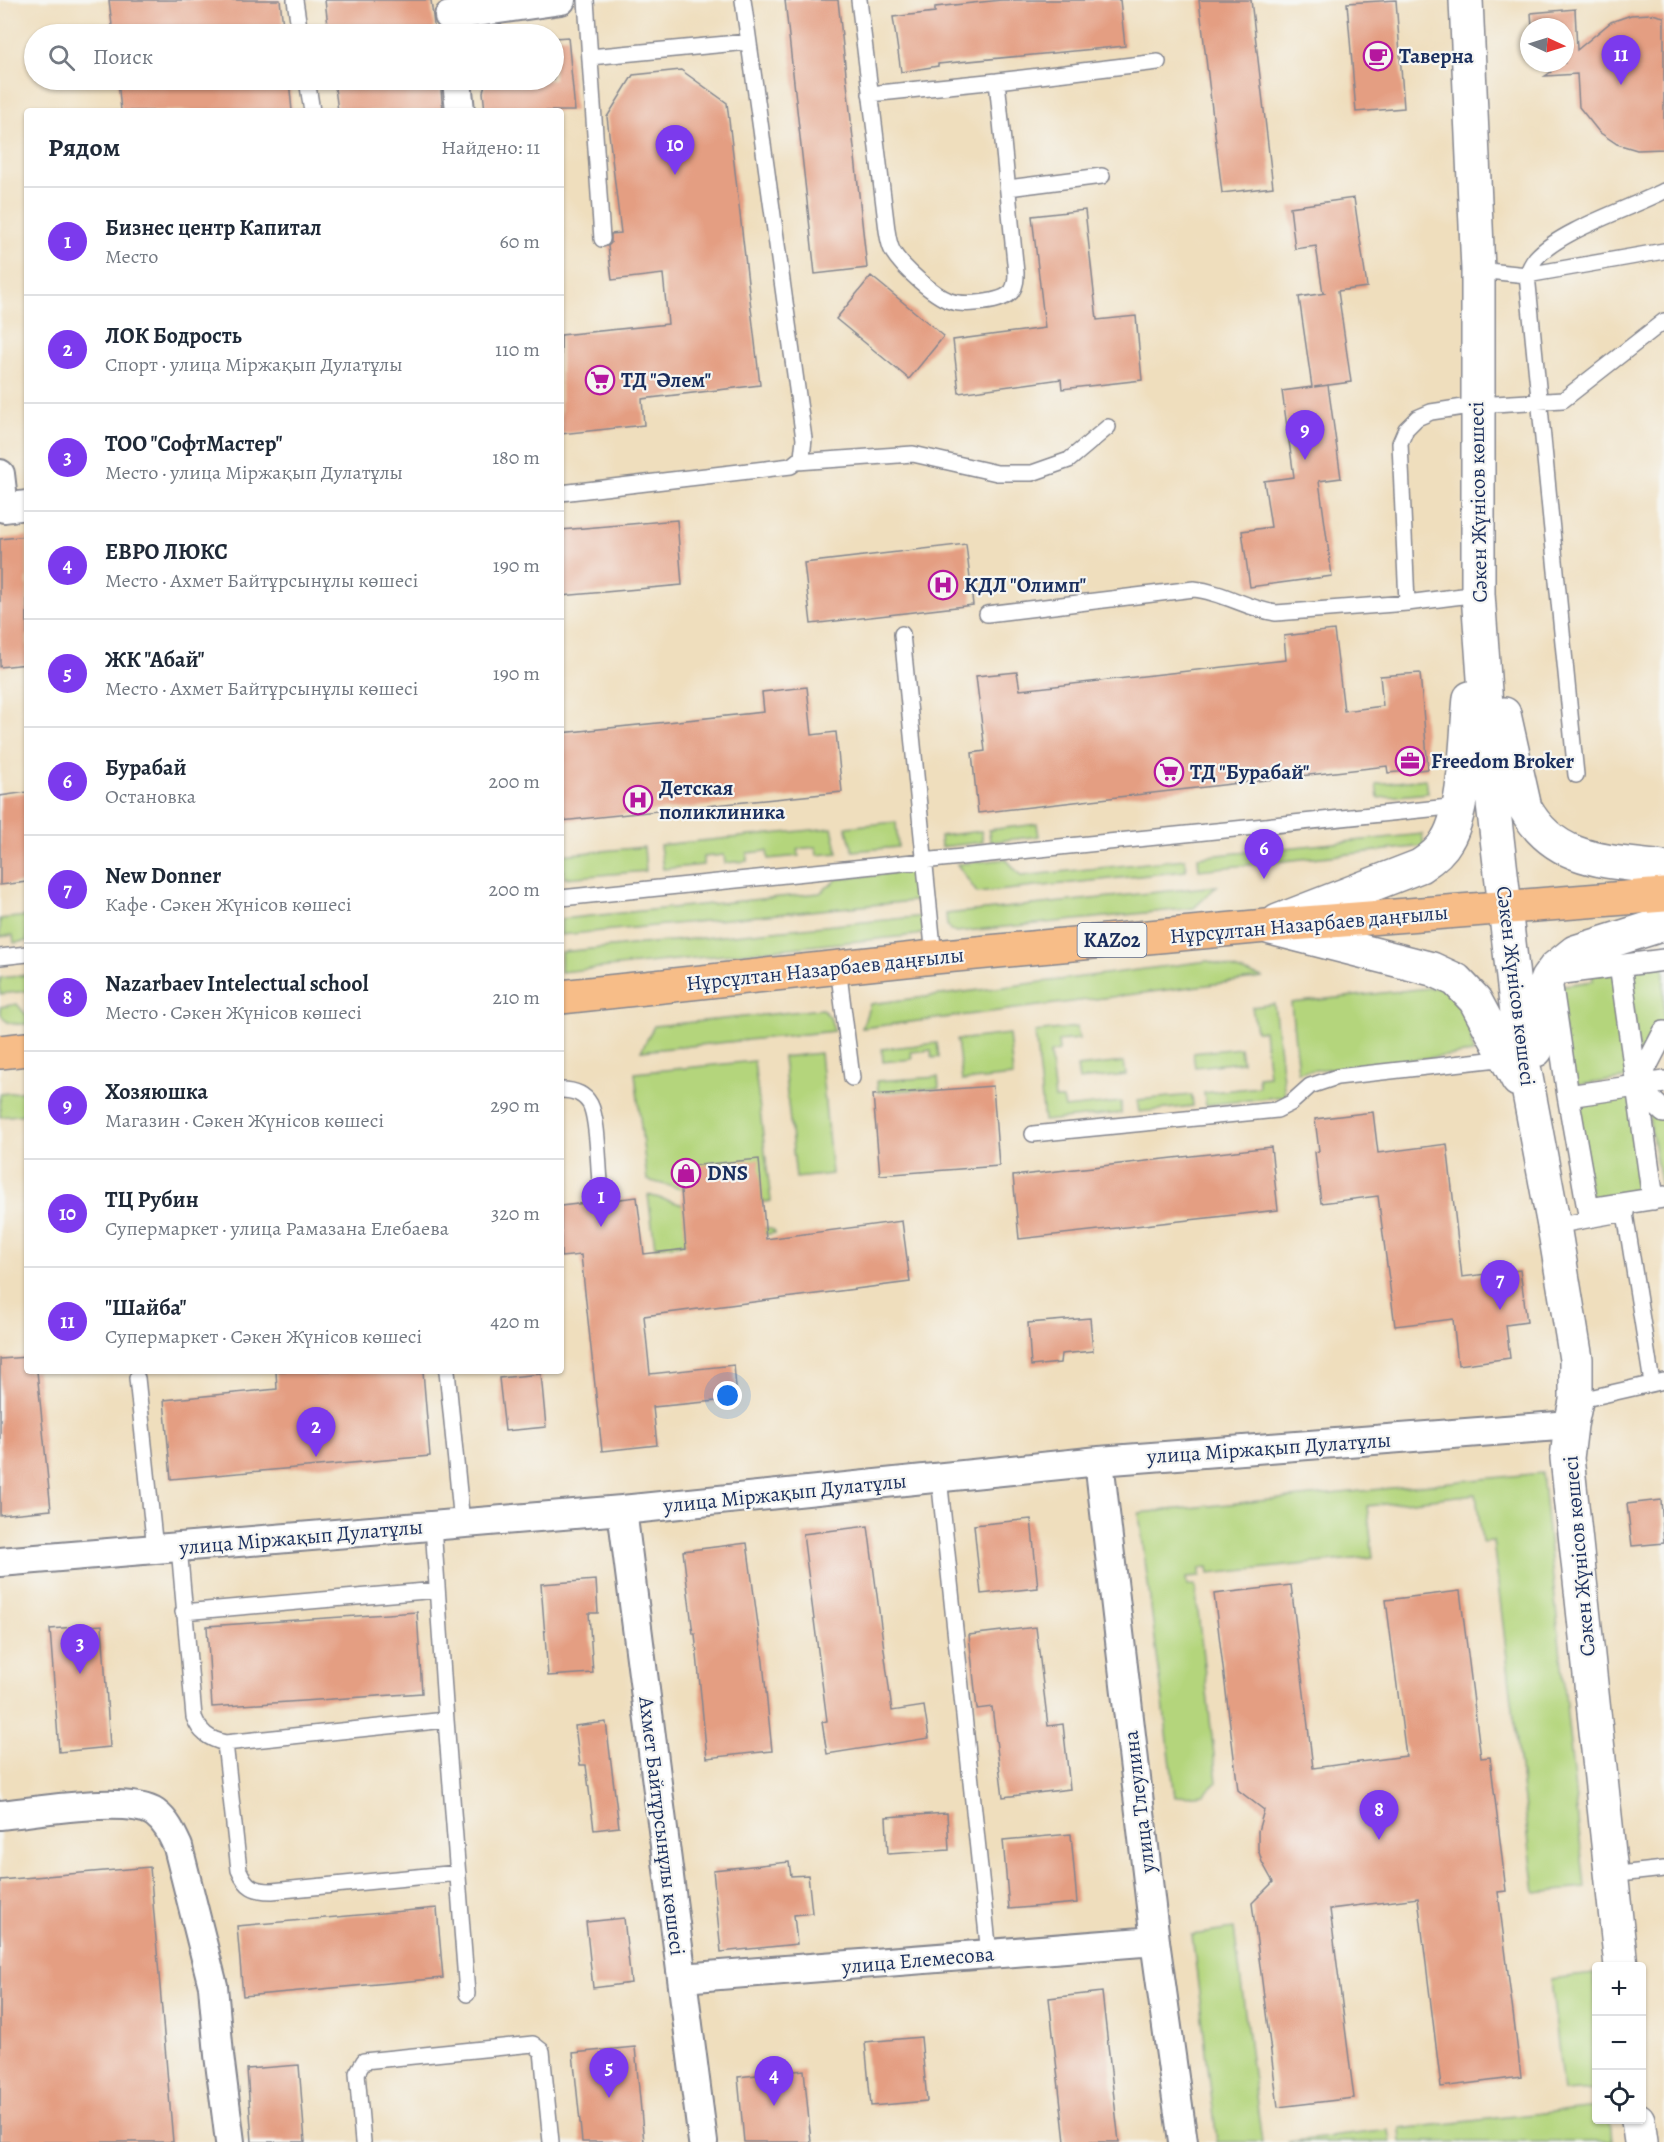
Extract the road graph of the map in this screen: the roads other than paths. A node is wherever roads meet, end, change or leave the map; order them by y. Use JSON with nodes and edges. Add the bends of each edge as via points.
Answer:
{"nodes":[{"id":1,"x":295,"y":0,"type":"edge"},
{"id":2,"x":561,"y":0,"type":"edge"},
{"id":3,"x":586,"y":0,"type":"edge"},
{"id":4,"x":743,"y":0,"type":"edge"},
{"id":5,"x":859,"y":0,"type":"edge"},
{"id":6,"x":1466,"y":0,"type":"edge"},
{"id":7,"x":449,"y":17,"type":"edge"},
{"id":8,"x":299,"y":24,"type":"edge"},
{"id":9,"x":748,"y":42,"type":"junction"},
{"id":10,"x":590,"y":57,"type":"junction"},
{"id":11,"x":1158,"y":62,"type":"dead end"},
{"id":12,"x":997,"y":81,"type":"junction"},
{"id":13,"x":309,"y":90,"type":"edge"},
{"id":14,"x":458,"y":90,"type":"edge"},
{"id":15,"x":870,"y":94,"type":"junction"},
{"id":16,"x":312,"y":108,"type":"edge"},
{"id":17,"x":460,"y":108,"type":"edge"},
{"id":18,"x":1102,"y":176,"type":"dead end"},
{"id":19,"x":1008,"y":188,"type":"junction"},
{"id":20,"x":1664,"y":191,"type":"edge"},
{"id":21,"x":602,"y":239,"type":"dead end"},
{"id":22,"x":1664,"y":251,"type":"edge"},
{"id":23,"x":1478,"y":270,"type":"junction"},
{"id":24,"x":1527,"y":275,"type":"junction"},
{"id":25,"x":1664,"y":321,"type":"edge"},
{"id":26,"x":1539,"y":401,"type":"junction"},
{"id":27,"x":1477,"y":405,"type":"junction"},
{"id":28,"x":1108,"y":427,"type":"dead end"},
{"id":29,"x":797,"y":462,"type":"junction"},
{"id":30,"x":0,"y":474,"type":"edge"},
{"id":31,"x":564,"y":493,"type":"edge"},
{"id":32,"x":16,"y":507,"type":"edge"},
{"id":33,"x":1478,"y":599,"type":"junction"},
{"id":34,"x":1407,"y":603,"type":"junction"},
{"id":35,"x":987,"y":614,"type":"dead end"},
{"id":36,"x":902,"y":634,"type":"dead end"},
{"id":37,"x":1576,"y":775,"type":"dead end"},
{"id":38,"x":1477,"y":805,"type":"junction"},
{"id":39,"x":925,"y":861,"type":"junction"},
{"id":40,"x":1664,"y":868,"type":"edge"},
{"id":41,"x":1664,"y":895,"type":"edge"},
{"id":42,"x":564,"y":898,"type":"edge"},
{"id":43,"x":1505,"y":908,"type":"junction"},
{"id":44,"x":1664,"y":924,"type":"edge"},
{"id":45,"x":1266,"y":926,"type":"junction"},
{"id":46,"x":24,"y":954,"type":"edge"},
{"id":47,"x":0,"y":957,"type":"edge"},
{"id":48,"x":934,"y":957,"type":"junction"},
{"id":49,"x":1664,"y":960,"type":"edge"},
{"id":50,"x":1620,"y":965,"type":"junction"},
{"id":51,"x":838,"y":967,"type":"junction"},
{"id":52,"x":1557,"y":974,"type":"junction"},
{"id":53,"x":564,"y":997,"type":"edge"},
{"id":54,"x":1664,"y":1032,"type":"edge"},
{"id":55,"x":24,"y":1049,"type":"edge"},
{"id":56,"x":0,"y":1052,"type":"edge"},
{"id":57,"x":1514,"y":1057,"type":"junction"},
{"id":58,"x":852,"y":1078,"type":"dead end"},
{"id":59,"x":1664,"y":1082,"type":"edge"},
{"id":60,"x":1636,"y":1086,"type":"junction"},
{"id":61,"x":564,"y":1090,"type":"edge"},
{"id":62,"x":1568,"y":1096,"type":"junction"},
{"id":63,"x":1531,"y":1106,"type":"junction"},
{"id":64,"x":1664,"y":1112,"type":"edge"},
{"id":65,"x":1033,"y":1134,"type":"dead end"},
{"id":66,"x":600,"y":1181,"type":"dead end"},
{"id":67,"x":1660,"y":1201,"type":"edge"},
{"id":68,"x":1625,"y":1213,"type":"junction"},
{"id":69,"x":1554,"y":1226,"type":"junction"},
{"id":70,"x":447,"y":1374,"type":"edge"},
{"id":71,"x":137,"y":1378,"type":"dead end"},
{"id":72,"x":1658,"y":1382,"type":"edge"},
{"id":73,"x":1574,"y":1413,"type":"junction"},
{"id":74,"x":1099,"y":1461,"type":"junction"},
{"id":75,"x":939,"y":1477,"type":"junction"},
{"id":76,"x":622,"y":1510,"type":"junction"},
{"id":77,"x":462,"y":1523,"type":"junction"},
{"id":78,"x":433,"y":1526,"type":"junction"},
{"id":79,"x":167,"y":1548,"type":"junction"},
{"id":80,"x":0,"y":1562,"type":"edge"},
{"id":81,"x":437,"y":1590,"type":"junction"},
{"id":82,"x":183,"y":1612,"type":"junction"},
{"id":83,"x":446,"y":1720,"type":"junction"},
{"id":84,"x":225,"y":1743,"type":"junction"},
{"id":85,"x":0,"y":1815,"type":"edge"},
{"id":86,"x":1664,"y":1869,"type":"edge"},
{"id":87,"x":458,"y":1873,"type":"junction"},
{"id":88,"x":1611,"y":1875,"type":"junction"},
{"id":89,"x":1155,"y":1941,"type":"junction"},
{"id":90,"x":989,"y":1954,"type":"junction"},
{"id":91,"x":1621,"y":1962,"type":"edge"},
{"id":92,"x":682,"y":1978,"type":"junction"},
{"id":93,"x":466,"y":1994,"type":"dead end"},
{"id":94,"x":1639,"y":2124,"type":"edge"},
{"id":95,"x":230,"y":2142,"type":"edge"},
{"id":96,"x":363,"y":2142,"type":"edge"},
{"id":97,"x":551,"y":2142,"type":"edge"},
{"id":98,"x":704,"y":2142,"type":"edge"},
{"id":99,"x":1183,"y":2142,"type":"edge"},
{"id":100,"x":1641,"y":2142,"type":"edge"}],
"edges":[{"from":1,"to":8,"type":"lane"},
{"from":2,"to":7,"type":"street"},
{"from":3,"to":10,"type":"lane"},
{"from":4,"to":9,"type":"lane"},
{"from":5,"to":15,"type":"lane"},
{"from":6,"to":23,"type":"street","name":"Сәкен Жүнісов көшесі"},
{"from":9,"to":10,"type":"lane"},
{"from":9,"to":29,"type":"lane","via":[[804,439],[802,457]]},
{"from":10,"to":21,"type":"lane"},
{"from":11,"to":12,"type":"lane"},
{"from":12,"to":15,"type":"lane"},
{"from":12,"to":19,"type":"lane"},
{"from":13,"to":16,"type":"lane"},
{"from":14,"to":17,"type":"street"},
{"from":15,"to":19,"type":"lane","via":[[892,250],[939,296],[973,303],[1006,297],[1012,290],[1016,273]]},
{"from":18,"to":19,"type":"lane"},
{"from":20,"to":24,"type":"lane","via":[[1544,250]]},
{"from":22,"to":24,"type":"lane"},
{"from":23,"to":24,"type":"lane"},
{"from":23,"to":27,"type":"street","name":"Сәкен Жүнісов көшесі"},
{"from":24,"to":26,"type":"lane"},
{"from":25,"to":26,"type":"lane","via":[[1563,400]]},
{"from":26,"to":27,"type":"lane"},
{"from":26,"to":37,"type":"lane"},
{"from":27,"to":33,"type":"street","name":"Сәкен Жүнісов көшесі"},
{"from":27,"to":34,"type":"lane","via":[[1417,418],[1400,442]]},
{"from":28,"to":29,"type":"lane","via":[[1069,460],[1032,473],[997,473],[913,454]]},
{"from":29,"to":31,"type":"lane","via":[[791,466]]},
{"from":30,"to":32,"type":"street"},
{"from":33,"to":34,"type":"lane"},
{"from":33,"to":38,"type":"street"},
{"from":33,"to":40,"type":"street","via":[[1530,818],[1552,841],[1581,856]]},
{"from":34,"to":35,"type":"lane","via":[[1276,613],[1260,611],[1210,590],[1194,589]]},
{"from":36,"to":39,"type":"lane"},
{"from":38,"to":39,"type":"lane"},
{"from":38,"to":43,"type":"street","name":"Сәкен Жүнісов көшесі"},
{"from":38,"to":45,"type":"street","via":[[1452,830],[1439,851],[1420,866]]},
{"from":39,"to":42,"type":"lane"},
{"from":39,"to":48,"type":"lane"},
{"from":41,"to":43,"type":"highway","name":"Нұрсұлтан Назарбаев даңғылы","number":"KАZ02"},
{"from":43,"to":45,"type":"highway","name":"Нұрсұлтан Назарбаев даңғылы","number":"KАZ02"},
{"from":43,"to":57,"type":"street","name":"Сәкен Жүнісов көшесі"},
{"from":44,"to":52,"type":"street","via":[[1575,952],[1555,968]]},
{"from":45,"to":48,"type":"highway","name":"Нұрсұлтан Назарбаев даңғылы","number":"KАZ02"},
{"from":45,"to":57,"type":"street","via":[[1432,969],[1456,980],[1475,1000]]},
{"from":46,"to":47,"type":"lane"},
{"from":48,"to":51,"type":"highway","name":"Нұрсұлтан Назарбаев даңғылы","number":"KАZ02"},
{"from":49,"to":50,"type":"street"},
{"from":50,"to":52,"type":"street"},
{"from":50,"to":60,"type":"street"},
{"from":51,"to":53,"type":"highway","name":"Нұрсұлтан Назарбаев даңғылы","number":"KАZ02"},
{"from":51,"to":58,"type":"lane"},
{"from":52,"to":62,"type":"street"},
{"from":52,"to":63,"type":"street","via":[[1542,992],[1540,1002]]},
{"from":54,"to":60,"type":"street"},
{"from":55,"to":56,"type":"highway"},
{"from":57,"to":63,"type":"street"},
{"from":57,"to":65,"type":"lane","via":[[1337,1077],[1310,1086],[1277,1110]]},
{"from":59,"to":60,"type":"street"},
{"from":60,"to":62,"type":"street"},
{"from":60,"to":64,"type":"street"},
{"from":60,"to":67,"type":"street"},
{"from":61,"to":66,"type":"lane","via":[[573,1091],[590,1104]]},
{"from":62,"to":67,"type":"street","via":[[1588,1209]]},
{"from":63,"to":69,"type":"street","name":"Сәкен Жүнісов көшесі"},
{"from":67,"to":68,"type":"lane"},
{"from":68,"to":69,"type":"lane"},
{"from":68,"to":72,"type":"lane"},
{"from":69,"to":73,"type":"street","name":"Сәкен Жүнісов көшесі","via":[[1576,1359]]},
{"from":70,"to":77,"type":"lane"},
{"from":71,"to":79,"type":"lane"},
{"from":72,"to":73,"type":"lane"},
{"from":73,"to":74,"type":"street","name":"улица Міржақып Дулатұлы"},
{"from":73,"to":88,"type":"street","name":"Сәкен Жүнісов көшесі","via":[[1567,1458]]},
{"from":74,"to":75,"type":"street","name":"улица Міржақып Дулатұлы"},
{"from":74,"to":89,"type":"street","name":"улица Тлеулина"},
{"from":75,"to":76,"type":"street","name":"улица Міржақып Дулатұлы"},
{"from":75,"to":90,"type":"lane"},
{"from":76,"to":77,"type":"street","name":"улица Міржақып Дулатұлы"},
{"from":76,"to":92,"type":"street","name":"Ахмет Байтұрсынұлы көшесі"},
{"from":77,"to":78,"type":"street","name":"улица Міржақып Дулатұлы"},
{"from":78,"to":79,"type":"street","name":"улица Міржақып Дулатұлы"},
{"from":78,"to":81,"type":"lane"},
{"from":79,"to":80,"type":"street","name":"улица Міржақып Дулатұлы"},
{"from":79,"to":82,"type":"lane"},
{"from":81,"to":82,"type":"lane"},
{"from":81,"to":83,"type":"lane"},
{"from":82,"to":84,"type":"lane","via":[[194,1717],[206,1736]]},
{"from":83,"to":84,"type":"lane"},
{"from":83,"to":87,"type":"lane"},
{"from":84,"to":87,"type":"lane","via":[[239,1870],[252,1889],[272,1891]]},
{"from":85,"to":95,"type":"street","via":[[130,1804],[154,1812],[168,1826],[178,1847],[213,1986]]},
{"from":86,"to":88,"type":"lane"},
{"from":87,"to":93,"type":"lane"},
{"from":88,"to":91,"type":"street","name":"Сәкен Жүнісов көшесі"},
{"from":89,"to":90,"type":"street","name":"улица Елемесова"},
{"from":89,"to":99,"type":"street","name":"улица Тлеулина"},
{"from":90,"to":92,"type":"street","name":"улица Елемесова"},
{"from":92,"to":98,"type":"street","name":"Ахмет Байтұрсынұлы көшесі"},
{"from":94,"to":100,"type":"street"},
{"from":96,"to":97,"type":"lane","via":[[357,2073],[364,2061],[533,2044],[542,2051]]}]}
